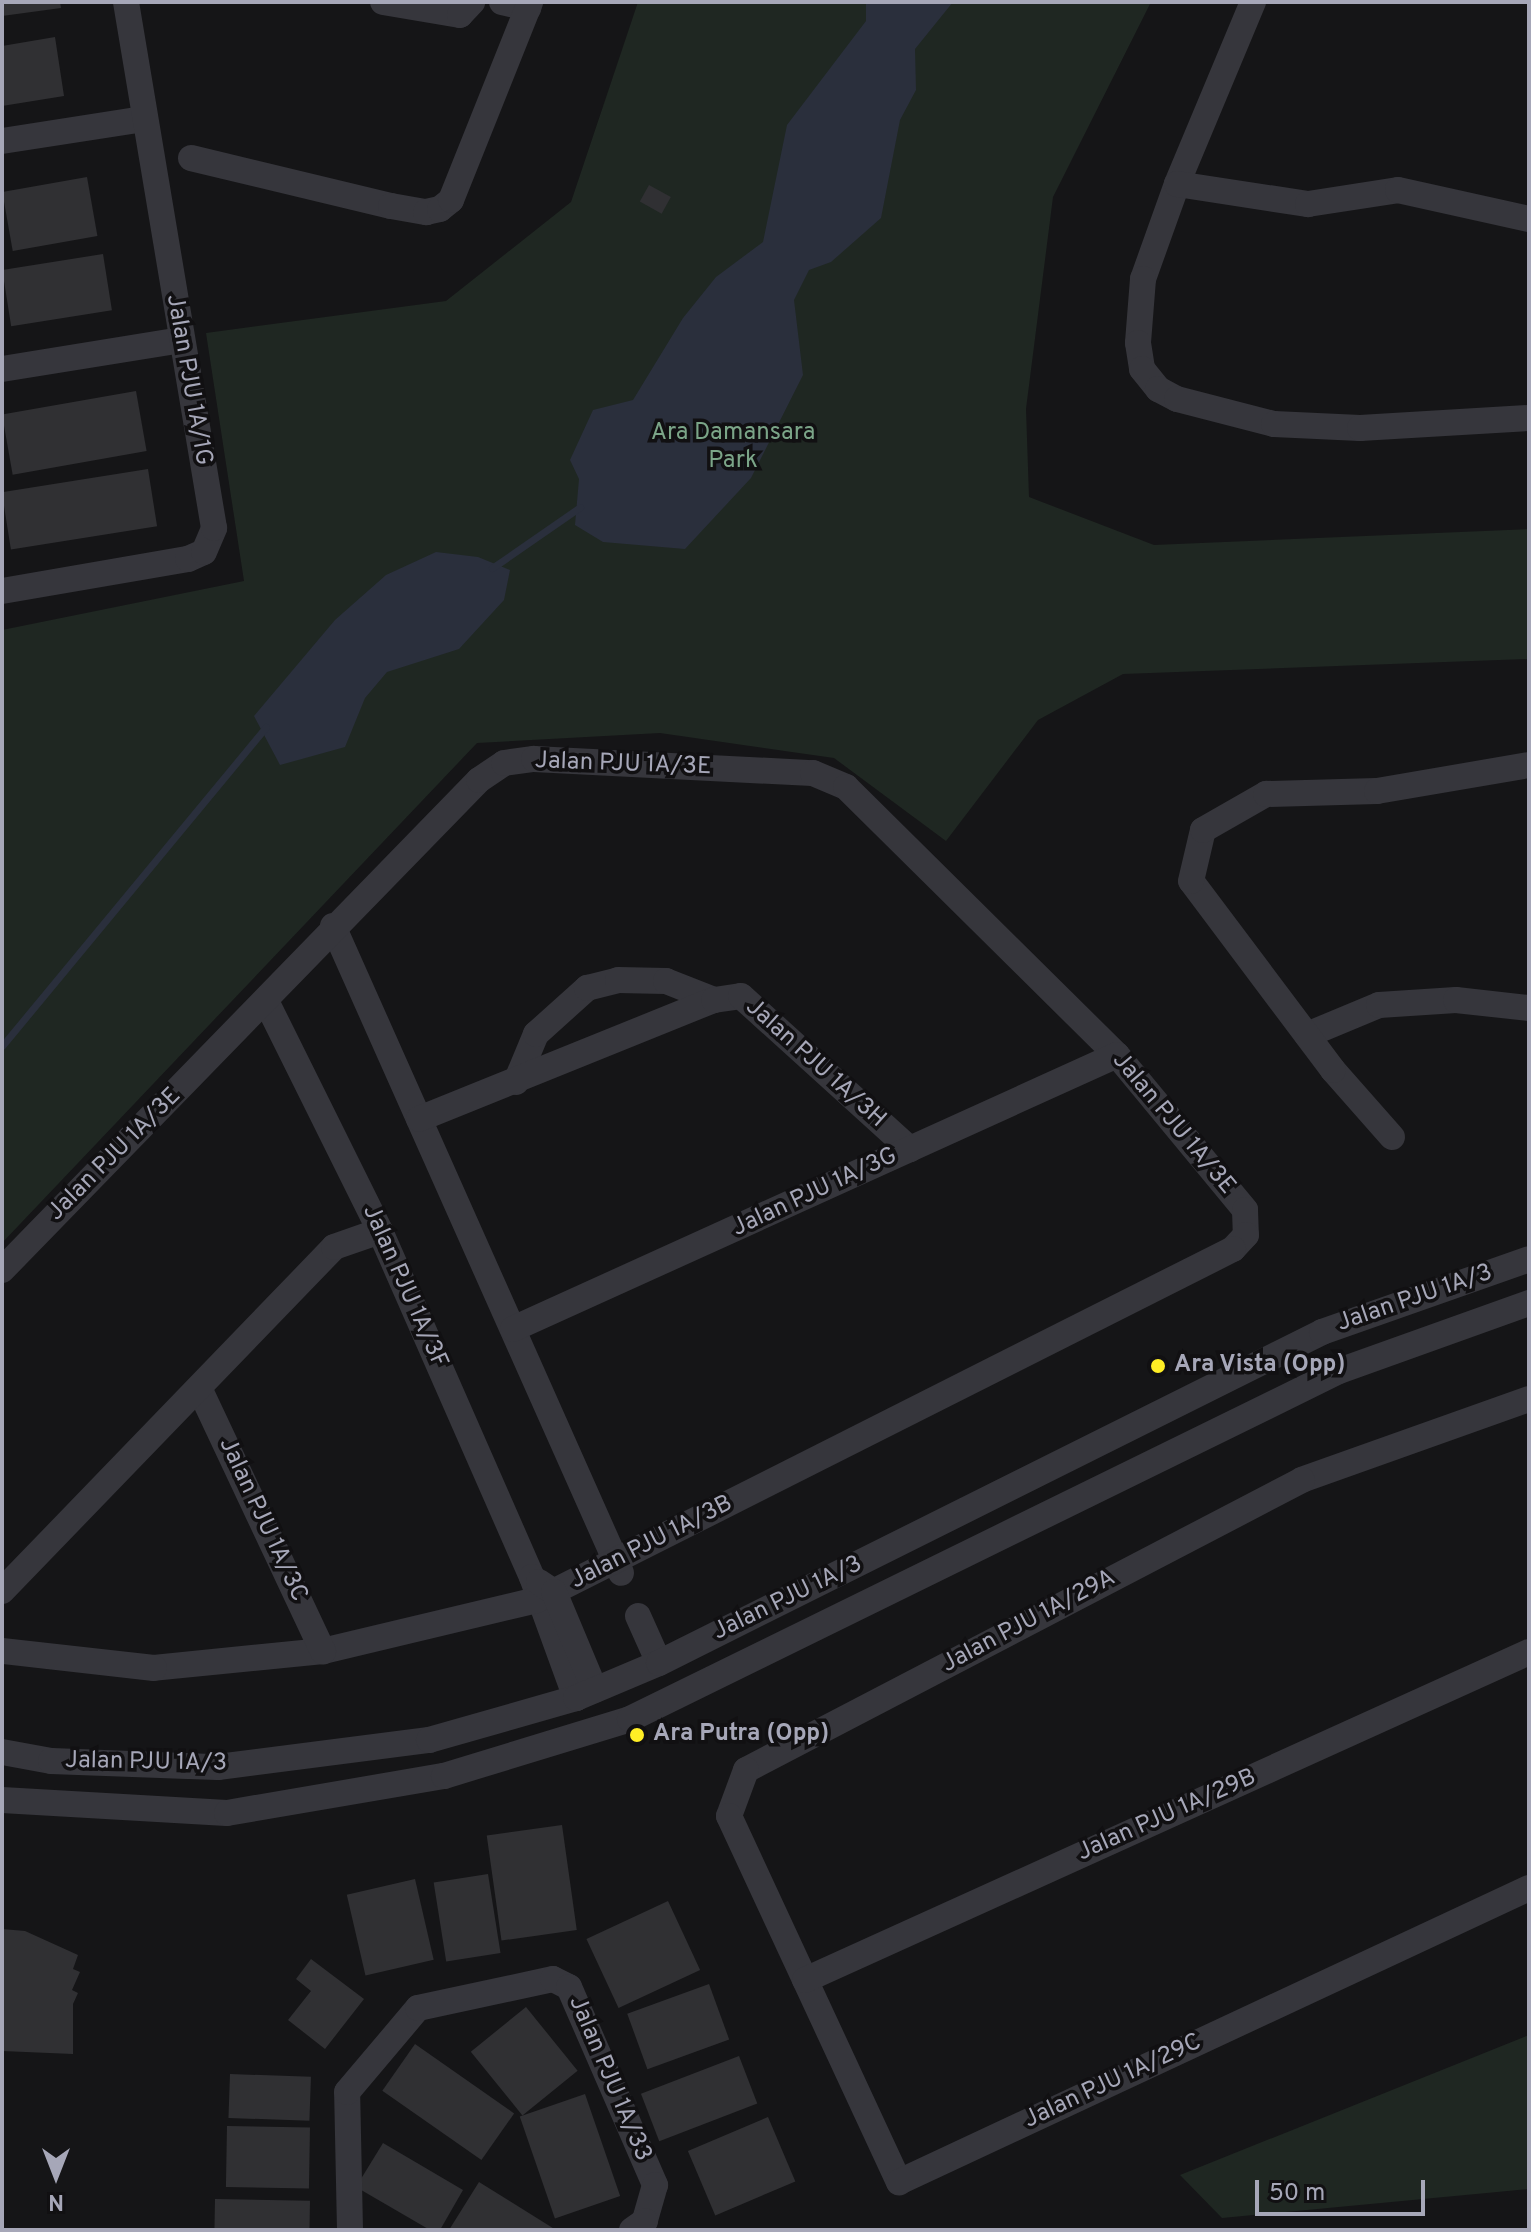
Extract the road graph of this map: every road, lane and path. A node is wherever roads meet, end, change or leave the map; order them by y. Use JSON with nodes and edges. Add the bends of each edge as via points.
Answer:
{"nodes":[{"id":1,"x":126,"y":2,"type":"edge"},
{"id":2,"x":383,"y":2,"type":"edge"},
{"id":3,"x":472,"y":2,"type":"edge"},
{"id":4,"x":502,"y":2,"type":"edge"},
{"id":5,"x":1253,"y":2,"type":"edge"},
{"id":6,"x":529,"y":5,"type":"edge"},
{"id":7,"x":144,"y":119,"type":"junction"},
{"id":8,"x":2,"y":141,"type":"edge"},
{"id":9,"x":191,"y":158,"type":"dead end"},
{"id":10,"x":1177,"y":184,"type":"junction"},
{"id":11,"x":1529,"y":219,"type":"edge"},
{"id":12,"x":181,"y":340,"type":"junction"},
{"id":13,"x":2,"y":369,"type":"edge"},
{"id":14,"x":1529,"y":418,"type":"edge"},
{"id":15,"x":2,"y":591,"type":"edge"},
{"id":16,"x":1529,"y":765,"type":"edge"},
{"id":17,"x":333,"y":926,"type":"junction"},
{"id":18,"x":714,"y":1000,"type":"junction"},
{"id":19,"x":266,"y":1001,"type":"junction"},
{"id":20,"x":1529,"y":1008,"type":"edge"},
{"id":21,"x":1307,"y":1035,"type":"junction"},
{"id":22,"x":1117,"y":1055,"type":"junction"},
{"id":23,"x":516,"y":1082,"type":"junction"},
{"id":24,"x":419,"y":1119,"type":"junction"},
{"id":25,"x":1392,"y":1137,"type":"dead end"},
{"id":26,"x":910,"y":1149,"type":"junction"},
{"id":27,"x":380,"y":1231,"type":"junction"},
{"id":28,"x":1246,"y":1235,"type":"joint"},
{"id":29,"x":1529,"y":1259,"type":"edge"},
{"id":30,"x":2,"y":1270,"type":"edge"},
{"id":31,"x":1529,"y":1303,"type":"edge"},
{"id":32,"x":513,"y":1329,"type":"junction"},
{"id":33,"x":200,"y":1390,"type":"junction"},
{"id":34,"x":1529,"y":1399,"type":"edge"},
{"id":35,"x":619,"y":1568,"type":"junction"},
{"id":36,"x":541,"y":1590,"type":"junction"},
{"id":37,"x":2,"y":1591,"type":"edge"},
{"id":38,"x":638,"y":1616,"type":"dead end"},
{"id":39,"x":2,"y":1651,"type":"edge"},
{"id":40,"x":323,"y":1651,"type":"junction"},
{"id":41,"x":1529,"y":1652,"type":"edge"},
{"id":42,"x":659,"y":1663,"type":"junction"},
{"id":43,"x":586,"y":1694,"type":"junction"},
{"id":44,"x":2,"y":1752,"type":"edge"},
{"id":45,"x":8,"y":1803,"type":"edge"},
{"id":46,"x":1529,"y":1888,"type":"edge"},
{"id":47,"x":805,"y":1980,"type":"junction"},
{"id":48,"x":350,"y":2230,"type":"edge"},
{"id":49,"x":632,"y":2230,"type":"edge"}],
"edges":[{"from":1,"to":7,"type":"street","name":"Jalan PJU 1A/1G"},
{"from":2,"to":3,"type":"street","via":[[460,15]]},
{"from":4,"to":6,"type":"street"},
{"from":5,"to":10,"type":"street"},
{"from":6,"to":9,"type":"street","via":[[451,200],[440,209],[391,206]]},
{"from":7,"to":8,"type":"street"},
{"from":7,"to":12,"type":"street","name":"Jalan PJU 1A/1G"},
{"from":10,"to":11,"type":"street","via":[[1308,204],[1398,190]]},
{"from":10,"to":14,"type":"street","via":[[1142,292],[1142,369],[1158,389],[1274,424],[1360,428]]},
{"from":12,"to":13,"type":"street"},
{"from":12,"to":15,"type":"street","name":"Jalan PJU 1A/1G","via":[[214,528],[204,552]]},
{"from":16,"to":21,"type":"street","via":[[1377,791],[1266,794],[1203,830],[1191,881]]},
{"from":17,"to":19,"type":"street","name":"Jalan PJU 1A/3E"},
{"from":17,"to":22,"type":"street","name":"Jalan PJU 1A/3E","via":[[479,780],[504,763],[534,759],[813,773],[846,787]]},
{"from":17,"to":24,"type":"street"},
{"from":18,"to":23,"type":"street","name":"Jalan PJU 1A/3H"},
{"from":18,"to":23,"type":"street","name":"Jalan PJU 1A/3H","via":[[666,981],[618,980],[587,988],[536,1034]]},
{"from":18,"to":26,"type":"street","name":"Jalan PJU 1A/3H","via":[[741,996]]},
{"from":19,"to":27,"type":"street","name":"Jalan PJU 1A/3F"},
{"from":19,"to":30,"type":"street","name":"Jalan PJU 1A/3E"},
{"from":20,"to":21,"type":"street","via":[[1456,1000],[1379,1005]]},
{"from":21,"to":25,"type":"street"},
{"from":22,"to":26,"type":"street","name":"Jalan PJU 1A/3G"},
{"from":22,"to":28,"type":"street","name":"Jalan PJU 1A/3E","via":[[1245,1210]]},
{"from":23,"to":24,"type":"street","name":"Jalan PJU 1A/3H"},
{"from":24,"to":32,"type":"street"},
{"from":26,"to":32,"type":"street","name":"Jalan PJU 1A/3G"},
{"from":27,"to":33,"type":"street","via":[[334,1247]]},
{"from":27,"to":36,"type":"street","name":"Jalan PJU 1A/3F"},
{"from":28,"to":35,"type":"street","name":"Jalan PJU 1A/3B","via":[[1206,1263]]},
{"from":29,"to":42,"type":"street","name":"Jalan PJU 1A/3","via":[[1322,1332]]},
{"from":31,"to":45,"type":"street","name":"Jalan PJU 1A/3","via":[[1339,1371],[630,1719],[444,1776],[227,1813]]},
{"from":32,"to":35,"type":"street"},
{"from":33,"to":37,"type":"street"},
{"from":33,"to":40,"type":"street","name":"Jalan PJU 1A/3C"},
{"from":34,"to":47,"type":"street","name":"Jalan PJU 1A/29A","via":[[1302,1480],[746,1770],[729,1816]]},
{"from":35,"to":36,"type":"street","name":"Jalan PJU 1A/3B"},
{"from":36,"to":40,"type":"street","name":"Jalan PJU 1A/3B"},
{"from":36,"to":43,"type":"street","name":"Jalan PJU 1A/3F"},
{"from":38,"to":42,"type":"street"},
{"from":39,"to":40,"type":"street","name":"Jalan PJU 1A/3B","via":[[154,1668]]},
{"from":41,"to":47,"type":"street","name":"Jalan PJU 1A/29B"},
{"from":42,"to":43,"type":"street","name":"Jalan PJU 1A/3"},
{"from":43,"to":44,"type":"street","name":"Jalan PJU 1A/3","via":[[429,1740],[218,1767],[51,1761]]},
{"from":46,"to":47,"type":"street","name":"Jalan PJU 1A/29C","via":[[899,2182]]},
{"from":48,"to":49,"type":"street","name":"Jalan PJU 1A/33","via":[[347,2092],[418,2008],[553,1979],[569,1987],[655,2185],[645,2221]]}]}
